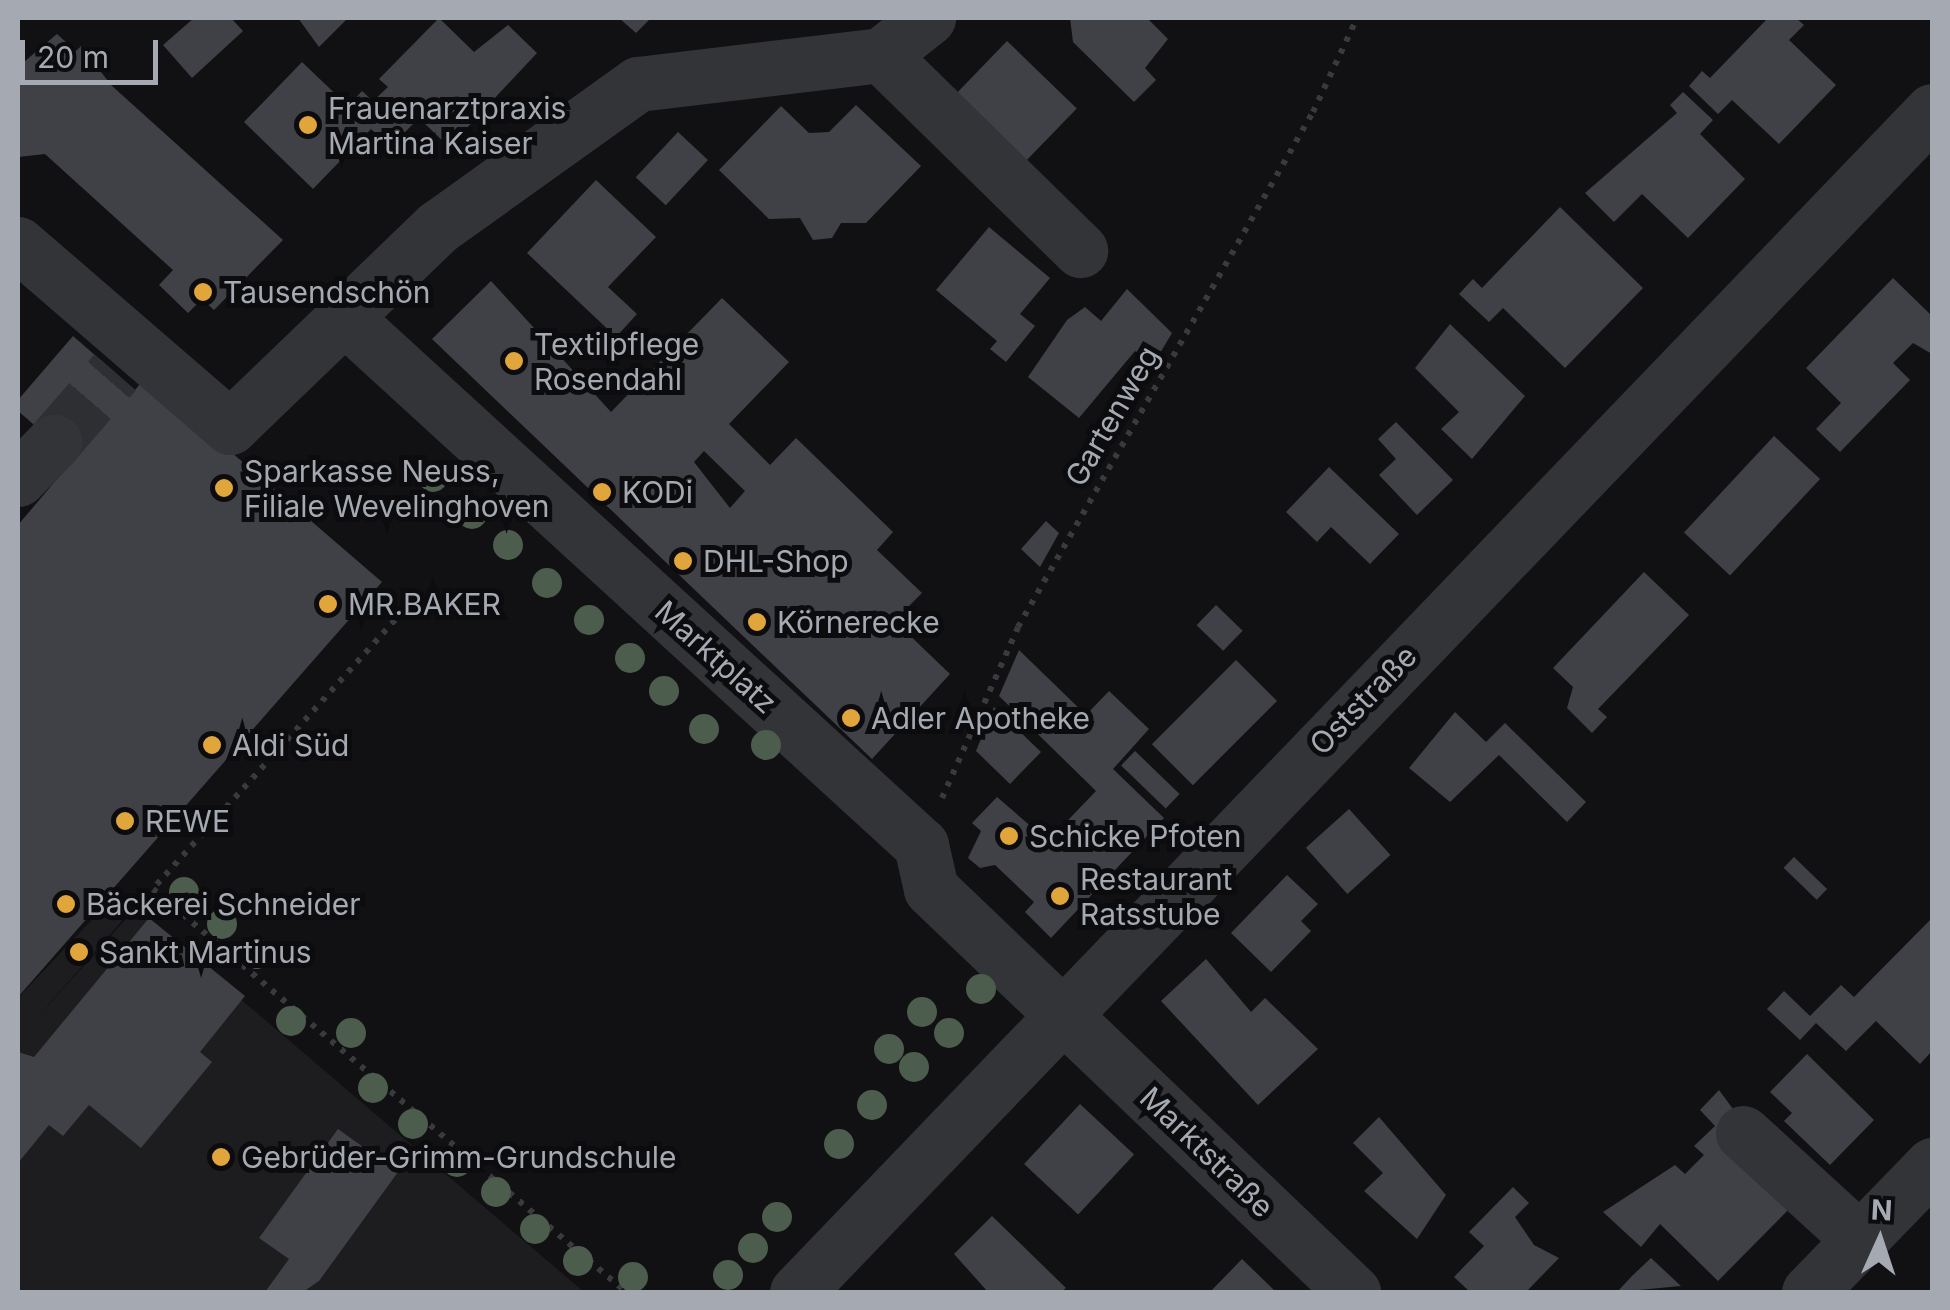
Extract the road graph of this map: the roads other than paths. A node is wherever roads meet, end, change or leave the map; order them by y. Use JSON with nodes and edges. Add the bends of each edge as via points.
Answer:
{"nodes":[{"id":1,"x":928,"y":18,"type":"edge"},
{"id":2,"x":881,"y":55,"type":"junction"},
{"id":3,"x":1932,"y":111,"type":"edge"},
{"id":4,"x":18,"y":244,"type":"edge"},
{"id":5,"x":1080,"y":250,"type":"dead end"},
{"id":6,"x":345,"y":318,"type":"junction"},
{"id":7,"x":1061,"y":1012,"type":"junction"},
{"id":8,"x":1743,"y":1133,"type":"dead end"},
{"id":9,"x":1932,"y":1164,"type":"edge"},
{"id":10,"x":1860,"y":1240,"type":"junction"},
{"id":11,"x":798,"y":1292,"type":"edge"},
{"id":12,"x":1354,"y":1292,"type":"edge"},
{"id":13,"x":1810,"y":1292,"type":"edge"}],
"edges":[{"from":1,"to":2,"type":"street"},
{"from":2,"to":5,"type":"street"},
{"from":2,"to":6,"type":"street","via":[[638,84],[438,227]]},
{"from":3,"to":7,"type":"street","name":"Oststraße"},
{"from":4,"to":6,"type":"street","via":[[126,360],[230,427]]},
{"from":6,"to":7,"type":"street","name":"Marktplatz","via":[[922,845],[931,889]]},
{"from":7,"to":11,"type":"street","name":"Oststraße"},
{"from":7,"to":12,"type":"street","name":"Marktstraße"},
{"from":8,"to":10,"type":"street"},
{"from":9,"to":10,"type":"street"},
{"from":10,"to":13,"type":"street"}]}
